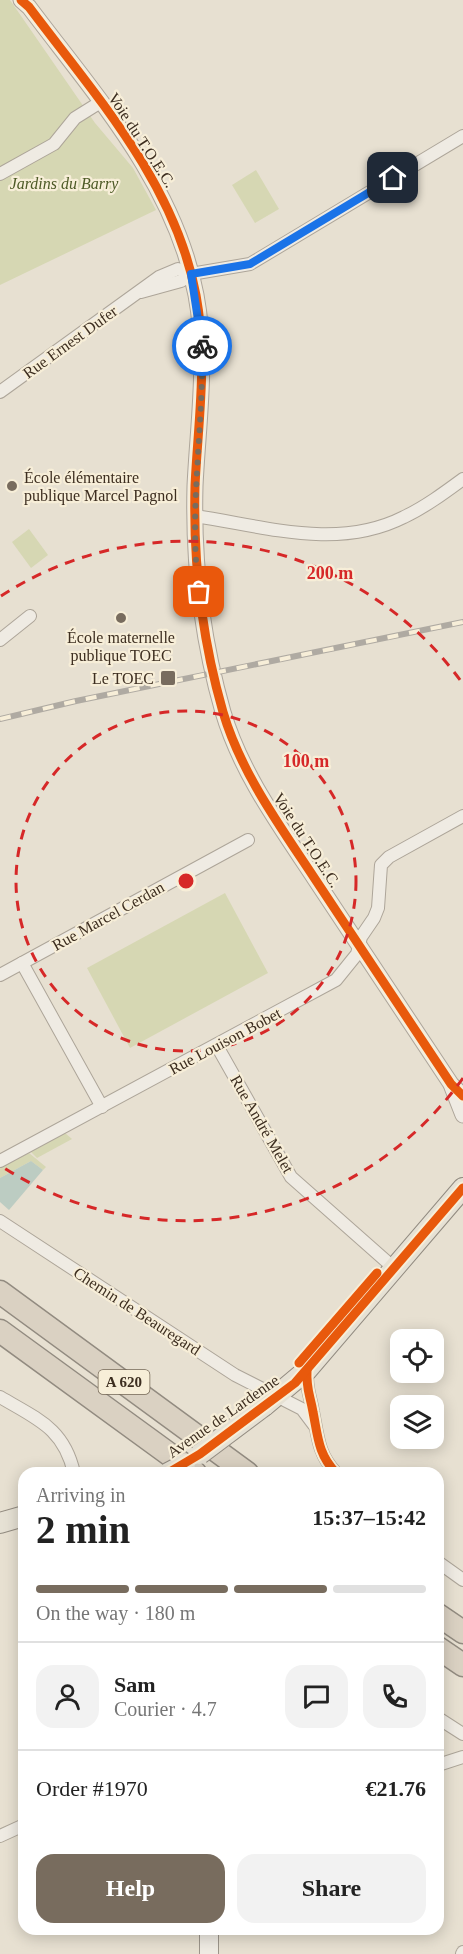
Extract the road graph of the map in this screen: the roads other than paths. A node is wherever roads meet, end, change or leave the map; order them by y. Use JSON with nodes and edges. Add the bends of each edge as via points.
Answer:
{"nodes":[{"id":1,"x":26,"y":2,"type":"edge"},
{"id":2,"x":99,"y":103,"type":"junction"},
{"id":3,"x":463,"y":136,"type":"edge"},
{"id":4,"x":0,"y":174,"type":"edge"},
{"id":5,"x":191,"y":274,"type":"junction"},
{"id":6,"x":0,"y":392,"type":"edge"},
{"id":7,"x":463,"y":479,"type":"edge"},
{"id":8,"x":195,"y":516,"type":"junction"},
{"id":9,"x":30,"y":615,"type":"dead end"},
{"id":10,"x":0,"y":640,"type":"edge"},
{"id":11,"x":463,"y":816,"type":"edge"},
{"id":12,"x":248,"y":840,"type":"dead end"},
{"id":13,"x":359,"y":945,"type":"junction"},
{"id":14,"x":22,"y":963,"type":"junction"},
{"id":15,"x":0,"y":975,"type":"edge"},
{"id":16,"x":217,"y":1046,"type":"junction"},
{"id":17,"x":451,"y":1084,"type":"junction"},
{"id":18,"x":463,"y":1096,"type":"edge"},
{"id":19,"x":102,"y":1107,"type":"junction"},
{"id":20,"x":463,"y":1115,"type":"edge"},
{"id":21,"x":0,"y":1161,"type":"edge"},
{"id":22,"x":463,"y":1173,"type":"edge"},
{"id":23,"x":463,"y":1188,"type":"edge"},
{"id":24,"x":0,"y":1221,"type":"edge"},
{"id":25,"x":391,"y":1265,"type":"junction"},
{"id":26,"x":0,"y":1292,"type":"edge"},
{"id":27,"x":0,"y":1331,"type":"edge"},
{"id":28,"x":290,"y":1385,"type":"junction"},
{"id":29,"x":0,"y":1397,"type":"edge"},
{"id":30,"x":314,"y":1425,"type":"junction"},
{"id":31,"x":73,"y":1467,"type":"edge"},
{"id":32,"x":191,"y":1467,"type":"edge"},
{"id":33,"x":239,"y":1467,"type":"edge"},
{"id":34,"x":331,"y":1467,"type":"edge"},
{"id":35,"x":18,"y":1518,"type":"edge"},
{"id":36,"x":0,"y":1523,"type":"edge"},
{"id":37,"x":444,"y":1566,"type":"edge"},
{"id":38,"x":463,"y":1580,"type":"edge"},
{"id":39,"x":444,"y":1619,"type":"edge"},
{"id":40,"x":463,"y":1632,"type":"edge"},
{"id":41,"x":444,"y":1652,"type":"edge"},
{"id":42,"x":463,"y":1665,"type":"edge"},
{"id":43,"x":444,"y":1722,"type":"edge"},
{"id":44,"x":463,"y":1734,"type":"edge"},
{"id":45,"x":463,"y":1757,"type":"edge"},
{"id":46,"x":444,"y":1763,"type":"edge"},
{"id":47,"x":18,"y":1828,"type":"edge"},
{"id":48,"x":0,"y":1836,"type":"edge"},
{"id":49,"x":209,"y":1935,"type":"edge"},
{"id":50,"x":209,"y":1954,"type":"edge"}],
"edges":[{"from":1,"to":2,"type":"street","name":"Voie du T.O.E.C."},
{"from":2,"to":4,"type":"street","via":[[75,118],[54,144]]},
{"from":2,"to":5,"type":"street","name":"Voie du T.O.E.C.","via":[[159,190]]},
{"from":3,"to":5,"type":"street","via":[[250,264]]},
{"from":5,"to":6,"type":"street","name":"Rue Ernest Dufer","via":[[178,269],[170,272]]},
{"from":5,"to":8,"type":"street","name":"Voie du T.O.E.C.","via":[[202,339],[203,388]]},
{"from":7,"to":8,"type":"street","via":[[403,518],[366,531],[285,532]]},
{"from":8,"to":13,"type":"street","name":"Voie du T.O.E.C.","via":[[202,613],[232,738],[258,793]]},
{"from":9,"to":10,"type":"street"},
{"from":11,"to":13,"type":"street","name":"Rue Louison Bobet","via":[[381,865],[378,908]]},
{"from":12,"to":14,"type":"street","name":"Rue Marcel Cerdan"},
{"from":13,"to":16,"type":"street","name":"Rue Louison Bobet","via":[[357,954],[336,980]]},
{"from":13,"to":17,"type":"street","name":"Voie du T.O.E.C."},
{"from":14,"to":15,"type":"street","name":"Rue Marcel Cerdan"},
{"from":14,"to":19,"type":"street"},
{"from":16,"to":19,"type":"street","name":"Rue Louison Bobet"},
{"from":16,"to":25,"type":"street","name":"Rue André Melet","via":[[291,1177]]},
{"from":17,"to":18,"type":"street","name":"Voie du T.O.E.C."},
{"from":17,"to":20,"type":"street","name":"Voie du T.O.E.C."},
{"from":19,"to":21,"type":"street","name":"Rue Louison Bobet"},
{"from":22,"to":25,"type":"main road","name":"Avenue de Lardenne"},
{"from":23,"to":25,"type":"main road","name":"Avenue de Lardenne"},
{"from":24,"to":28,"type":"street","name":"Chemin de Beauregard","via":[[236,1375]]},
{"from":25,"to":28,"type":"main road","name":"Avenue de Lardenne"},
{"from":26,"to":33,"type":"highway","number":"A 620"},
{"from":27,"to":32,"type":"highway","number":"A 620"},
{"from":28,"to":30,"type":"street","name":"Chemin de Beauregard"},
{"from":28,"to":30,"type":"street","via":[[314,1413]]},
{"from":28,"to":32,"type":"main road","name":"Avenue de Lardenne","bridge":true},
{"from":29,"to":31,"type":"street","via":[[57,1434],[70,1454]]},
{"from":30,"to":34,"type":"street","via":[[320,1453]]},
{"from":35,"to":36,"type":"main road"},
{"from":37,"to":38,"type":"street"},
{"from":39,"to":40,"type":"highway"},
{"from":41,"to":42,"type":"highway"},
{"from":43,"to":44,"type":"street"},
{"from":45,"to":46,"type":"street"},
{"from":47,"to":48,"type":"street"},
{"from":49,"to":50,"type":"main road"}]}
